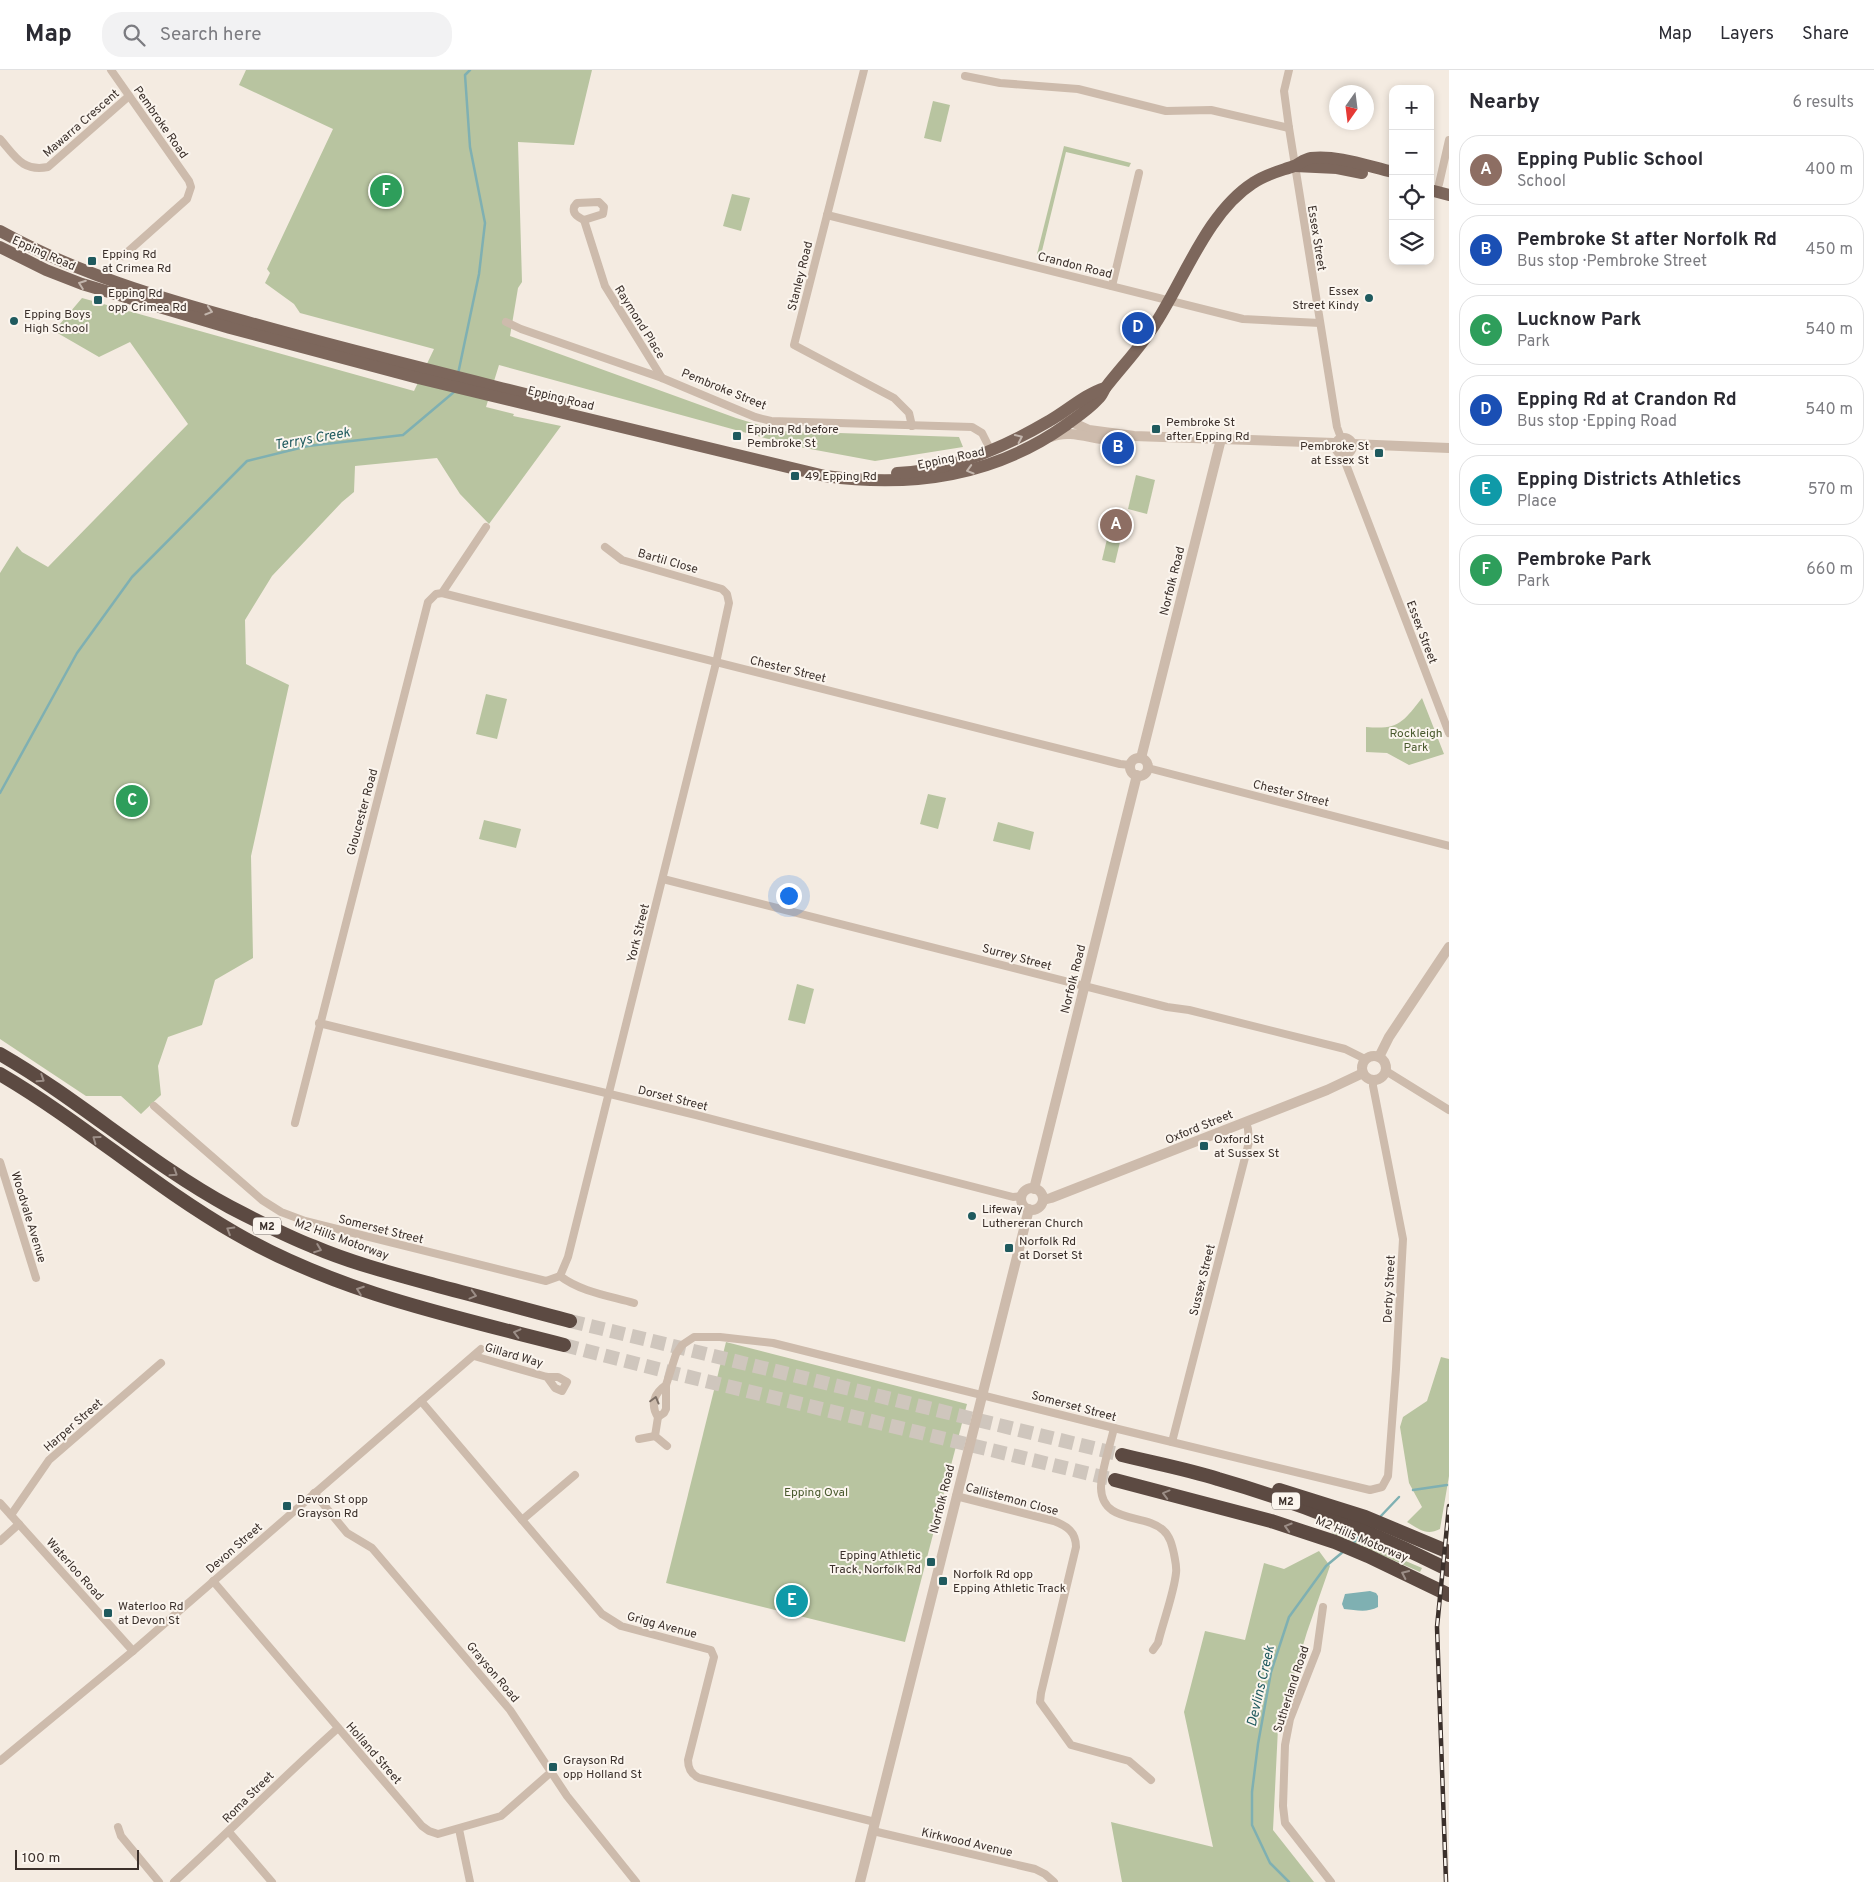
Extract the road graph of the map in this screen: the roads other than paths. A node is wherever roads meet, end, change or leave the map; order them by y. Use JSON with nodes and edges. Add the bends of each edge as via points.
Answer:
{"nodes":[{"id":1,"x":111,"y":70,"type":"edge"},
{"id":2,"x":864,"y":70,"type":"edge"},
{"id":3,"x":1289,"y":70,"type":"edge"},
{"id":4,"x":965,"y":76,"type":"dead end"},
{"id":5,"x":129,"y":96,"type":"junction"},
{"id":6,"x":1289,"y":128,"type":"junction"},
{"id":7,"x":0,"y":139,"type":"edge"},
{"id":8,"x":1449,"y":140,"type":"edge"},
{"id":9,"x":1295,"y":166,"type":"junction"},
{"id":10,"x":1389,"y":171,"type":"edge"},
{"id":11,"x":1140,"y":173,"type":"dead end"},
{"id":12,"x":1389,"y":179,"type":"edge"},
{"id":13,"x":1437,"y":185,"type":"edge"},
{"id":14,"x":1449,"y":195,"type":"edge"},
{"id":15,"x":827,"y":215,"type":"junction"},
{"id":16,"x":584,"y":220,"type":"dead end"},
{"id":17,"x":0,"y":231,"type":"edge"},
{"id":18,"x":0,"y":248,"type":"edge"},
{"id":19,"x":123,"y":256,"type":"dead end"},
{"id":20,"x":1112,"y":286,"type":"junction"},
{"id":21,"x":1169,"y":300,"type":"junction"},
{"id":22,"x":506,"y":322,"type":"dead end"},
{"id":23,"x":1320,"y":323,"type":"junction"},
{"id":24,"x":419,"y":373,"type":"junction"},
{"id":25,"x":662,"y":378,"type":"junction"},
{"id":26,"x":1105,"y":388,"type":"junction"},
{"id":27,"x":498,"y":392,"type":"junction"},
{"id":28,"x":1058,"y":416,"type":"junction"},
{"id":29,"x":1071,"y":421,"type":"junction"},
{"id":30,"x":912,"y":426,"type":"junction"},
{"id":31,"x":1134,"y":436,"type":"junction"},
{"id":32,"x":1047,"y":438,"type":"junction"},
{"id":33,"x":1220,"y":439,"type":"junction"},
{"id":34,"x":1338,"y":440,"type":"junction"},
{"id":35,"x":1352,"y":444,"type":"junction"},
{"id":36,"x":1449,"y":448,"type":"edge"},
{"id":37,"x":991,"y":451,"type":"junction"},
{"id":38,"x":1342,"y":454,"type":"junction"},
{"id":39,"x":486,"y":527,"type":"dead end"},
{"id":40,"x":605,"y":547,"type":"dead end"},
{"id":41,"x":442,"y":593,"type":"junction"},
{"id":42,"x":728,"y":594,"type":"joint"},
{"id":43,"x":716,"y":663,"type":"junction"},
{"id":44,"x":1449,"y":733,"type":"edge"},
{"id":45,"x":1141,"y":758,"type":"junction"},
{"id":46,"x":1130,"y":765,"type":"junction"},
{"id":47,"x":1148,"y":768,"type":"junction"},
{"id":48,"x":1137,"y":776,"type":"junction"},
{"id":49,"x":1449,"y":845,"type":"edge"},
{"id":50,"x":662,"y":879,"type":"junction"},
{"id":51,"x":1449,"y":947,"type":"edge"},
{"id":52,"x":1084,"y":986,"type":"junction"},
{"id":53,"x":319,"y":1023,"type":"junction"},
{"id":54,"x":0,"y":1054,"type":"edge"},
{"id":55,"x":1379,"y":1056,"type":"junction"},
{"id":56,"x":1365,"y":1059,"type":"junction"},
{"id":57,"x":1386,"y":1070,"type":"junction"},
{"id":58,"x":1363,"y":1073,"type":"junction"},
{"id":59,"x":0,"y":1074,"type":"edge"},
{"id":60,"x":1373,"y":1080,"type":"junction"},
{"id":61,"x":609,"y":1094,"type":"junction"},
{"id":62,"x":154,"y":1106,"type":"dead end"},
{"id":63,"x":1449,"y":1110,"type":"edge"},
{"id":64,"x":1246,"y":1122,"type":"junction"},
{"id":65,"x":295,"y":1123,"type":"dead end"},
{"id":66,"x":0,"y":1162,"type":"edge"},
{"id":67,"x":1034,"y":1189,"type":"junction"},
{"id":68,"x":1022,"y":1196,"type":"junction"},
{"id":69,"x":1043,"y":1200,"type":"junction"},
{"id":70,"x":1029,"y":1209,"type":"junction"},
{"id":71,"x":560,"y":1276,"type":"junction"},
{"id":72,"x":36,"y":1278,"type":"dead end"},
{"id":73,"x":634,"y":1303,"type":"dead end"},
{"id":74,"x":570,"y":1321,"type":"tunnel mouth"},
{"id":75,"x":564,"y":1345,"type":"tunnel mouth"},
{"id":76,"x":481,"y":1349,"type":"dead end"},
{"id":77,"x":474,"y":1356,"type":"junction"},
{"id":78,"x":161,"y":1363,"type":"dead end"},
{"id":79,"x":547,"y":1377,"type":"dead end"},
{"id":80,"x":666,"y":1385,"type":"junction"},
{"id":81,"x":981,"y":1394,"type":"junction"},
{"id":82,"x":421,"y":1401,"type":"junction"},
{"id":83,"x":658,"y":1417,"type":"junction"},
{"id":84,"x":1114,"y":1428,"type":"junction"},
{"id":85,"x":655,"y":1436,"type":"junction"},
{"id":86,"x":639,"y":1439,"type":"dead end"},
{"id":87,"x":1172,"y":1442,"type":"junction"},
{"id":88,"x":667,"y":1446,"type":"dead end"},
{"id":89,"x":1122,"y":1455,"type":"tunnel mouth"},
{"id":90,"x":575,"y":1475,"type":"dead end"},
{"id":91,"x":1115,"y":1480,"type":"tunnel mouth"},
{"id":92,"x":1370,"y":1490,"type":"joint"},
{"id":93,"x":314,"y":1492,"type":"junction"},
{"id":94,"x":956,"y":1496,"type":"junction"},
{"id":95,"x":0,"y":1503,"type":"edge"},
{"id":96,"x":11,"y":1515,"type":"junction"},
{"id":97,"x":522,"y":1520,"type":"junction"},
{"id":98,"x":1360,"y":1522,"type":"junction"},
{"id":99,"x":19,"y":1524,"type":"junction"},
{"id":100,"x":0,"y":1541,"type":"edge"},
{"id":101,"x":1449,"y":1552,"type":"edge"},
{"id":102,"x":1449,"y":1570,"type":"edge"},
{"id":103,"x":213,"y":1581,"type":"junction"},
{"id":104,"x":1447,"y":1595,"type":"edge"},
{"id":105,"x":1323,"y":1607,"type":"dead end"},
{"id":106,"x":1153,"y":1650,"type":"dead end"},
{"id":107,"x":133,"y":1651,"type":"junction"},
{"id":108,"x":338,"y":1728,"type":"junction"},
{"id":109,"x":0,"y":1761,"type":"edge"},
{"id":110,"x":550,"y":1773,"type":"junction"},
{"id":111,"x":1151,"y":1780,"type":"dead end"},
{"id":112,"x":874,"y":1826,"type":"junction"},
{"id":113,"x":118,"y":1827,"type":"dead end"},
{"id":114,"x":459,"y":1829,"type":"junction"},
{"id":115,"x":229,"y":1832,"type":"junction"},
{"id":116,"x":159,"y":1882,"type":"edge"},
{"id":117,"x":174,"y":1882,"type":"edge"},
{"id":118,"x":272,"y":1882,"type":"edge"},
{"id":119,"x":470,"y":1882,"type":"edge"},
{"id":120,"x":636,"y":1882,"type":"edge"},
{"id":121,"x":860,"y":1882,"type":"edge"},
{"id":122,"x":1054,"y":1882,"type":"edge"},
{"id":123,"x":1331,"y":1882,"type":"edge"}],
"edges":[{"from":1,"to":5,"type":"street","name":"Pembroke Road"},
{"from":2,"to":15,"type":"street","name":"Stanley Road"},
{"from":3,"to":6,"type":"street","name":"Essex Street","via":[[1284,91]]},
{"from":4,"to":6,"type":"street","via":[[1000,83],[1078,89],[1166,111],[1211,110]]},
{"from":5,"to":7,"type":"street","name":"Mawarra Crescent","via":[[48,167],[27,167]]},
{"from":5,"to":19,"type":"street","name":"Pembroke Road","via":[[191,187],[187,199]]},
{"from":6,"to":9,"type":"street","name":"Essex Street"},
{"from":8,"to":13,"type":"street"},
{"from":9,"to":10,"type":"main road","name":"Epping Road","via":[[1310,158],[1332,158]]},
{"from":9,"to":12,"type":"main road","name":"Epping Road","via":[[1337,168]]},
{"from":9,"to":21,"type":"main road","name":"Epping Road","via":[[1253,182],[1222,210]]},
{"from":9,"to":23,"type":"street","name":"Essex Street"},
{"from":11,"to":20,"type":"street"},
{"from":13,"to":14,"type":"main road"},
{"from":15,"to":20,"type":"street","name":"Crandon Road"},
{"from":15,"to":30,"type":"street","name":"Stanley Road","via":[[794,345],[894,398],[909,413]]},
{"from":16,"to":25,"type":"street","name":"Raymond Place","via":[[605,286]]},
{"from":17,"to":24,"type":"main road","name":"Epping Road","one_way":true,"via":[[45,254],[126,285]]},
{"from":24,"to":18,"type":"main road","name":"Epping Road","one_way":true,"via":[[230,328],[126,299],[46,270]]},
{"from":20,"to":21,"type":"street","name":"Crandon Road"},
{"from":21,"to":23,"type":"street","name":"Crandon Road","via":[[1244,319]]},
{"from":21,"to":26,"type":"main road","name":"Epping Road","via":[[1146,338]]},
{"from":22,"to":25,"type":"street","name":"Pembroke Street"},
{"from":23,"to":34,"type":"street","name":"Essex Street"},
{"from":24,"to":27,"type":"main road","name":"Epping Road"},
{"from":25,"to":30,"type":"street","name":"Pembroke Street","via":[[771,421]]},
{"from":26,"to":28,"type":"main road","name":"Epping Road","via":[[1093,392]]},
{"from":26,"to":29,"type":"main road","name":"Epping Road","via":[[1100,398]]},
{"from":32,"to":27,"type":"main road","name":"Epping Road","one_way":true,"via":[[1008,458],[962,472],[914,480],[855,480],[773,465]]},
{"from":27,"to":37,"type":"main road","name":"Epping Road","via":[[840,471],[910,472]]},
{"from":28,"to":29,"type":"street"},
{"from":37,"to":28,"type":"main road","name":"Epping Road","one_way":true},
{"from":29,"to":31,"type":"street","via":[[1089,430]]},
{"from":29,"to":32,"type":"main road","name":"Epping Road"},
{"from":30,"to":37,"type":"street","name":"Pembroke Street","via":[[975,428]]},
{"from":31,"to":32,"type":"street","via":[[1111,440],[1066,433]]},
{"from":31,"to":33,"type":"street"},
{"from":33,"to":34,"type":"street"},
{"from":33,"to":45,"type":"street","name":"Norfolk Road"},
{"from":34,"to":35,"type":"street","via":[[1349,439]]},
{"from":34,"to":38,"type":"street","via":[[1336,450]]},
{"from":35,"to":36,"type":"street"},
{"from":35,"to":38,"type":"street","via":[[1350,452]]},
{"from":38,"to":44,"type":"street","name":"Essex Street"},
{"from":39,"to":41,"type":"street","name":"Gloucester Road"},
{"from":40,"to":42,"type":"street","name":"Bartil Close","via":[[622,560],[722,589]]},
{"from":41,"to":43,"type":"street","name":"Chester Street"},
{"from":41,"to":53,"type":"street","name":"Gloucester Road","via":[[428,602]]},
{"from":42,"to":43,"type":"street","name":"York Street","via":[[729,603]]},
{"from":43,"to":46,"type":"street","name":"Chester Street"},
{"from":43,"to":50,"type":"street","name":"York Street"},
{"from":45,"to":46,"type":"street","via":[[1135,758]]},
{"from":45,"to":47,"type":"street"},
{"from":46,"to":48,"type":"street","via":[[1132,773]]},
{"from":47,"to":48,"type":"street"},
{"from":47,"to":49,"type":"street","name":"Chester Street"},
{"from":48,"to":52,"type":"street","name":"Norfolk Road"},
{"from":50,"to":52,"type":"street","name":"Surrey Street"},
{"from":50,"to":61,"type":"street","name":"York Street"},
{"from":51,"to":55,"type":"street"},
{"from":52,"to":56,"type":"street","name":"Surrey Street","via":[[1345,1049]]},
{"from":52,"to":67,"type":"street","name":"Norfolk Road"},
{"from":53,"to":61,"type":"street","name":"Dorset Street"},
{"from":53,"to":65,"type":"street","name":"Gloucester Road"},
{"from":54,"to":74,"type":"highway","name":"M2 Hills Motorway","number":"M2","one_way":true,"via":[[67,1096],[184,1179],[229,1206],[312,1247],[397,1275]]},
{"from":55,"to":56,"type":"street"},
{"from":55,"to":57,"type":"street","via":[[1386,1064]]},
{"from":56,"to":58,"type":"street"},
{"from":57,"to":60,"type":"street","via":[[1380,1079]]},
{"from":57,"to":63,"type":"street"},
{"from":58,"to":60,"type":"street"},
{"from":58,"to":64,"type":"street","name":"Oxford Street"},
{"from":75,"to":59,"type":"highway","number":"M2","one_way":true,"via":[[410,1306],[320,1275],[273,1253],[202,1213]]},
{"from":60,"to":92,"type":"street","name":"Derby Street","via":[[1403,1239],[1388,1476],[1382,1487]]},
{"from":61,"to":68,"type":"street","name":"Dorset Street","via":[[1013,1197]]},
{"from":61,"to":71,"type":"street","name":"York Street","via":[[568,1257]]},
{"from":62,"to":71,"type":"street","name":"Somerset Street","via":[[262,1200],[281,1212],[305,1221],[546,1281]]},
{"from":64,"to":69,"type":"street","name":"Oxford Street"},
{"from":64,"to":87,"type":"street","name":"Sussex Street","via":[[1249,1142]]},
{"from":66,"to":72,"type":"street","name":"Woodvale Avenue"},
{"from":67,"to":68,"type":"street","via":[[1025,1191]]},
{"from":67,"to":69,"type":"street","via":[[1040,1191]]},
{"from":68,"to":70,"type":"street","via":[[1024,1206]]},
{"from":69,"to":70,"type":"street","via":[[1038,1208]]},
{"from":70,"to":81,"type":"street","name":"Norfolk Road"},
{"from":71,"to":73,"type":"street","via":[[569,1283]]},
{"from":76,"to":77,"type":"street","name":"Devon Street"},
{"from":77,"to":79,"type":"street","name":"Gillard Way"},
{"from":77,"to":82,"type":"street","name":"Devon Street"},
{"from":78,"to":96,"type":"street","name":"Harper Street","via":[[49,1460]]},
{"from":80,"to":81,"type":"street","name":"Somerset Street","via":[[682,1345],[694,1337],[707,1336],[773,1343]]},
{"from":80,"to":83,"type":"street","via":[[666,1408]]},
{"from":83,"to":80,"type":"street","one_way":true,"via":[[653,1403],[658,1390]]},
{"from":81,"to":84,"type":"street","name":"Somerset Street"},
{"from":81,"to":94,"type":"street","name":"Norfolk Road"},
{"from":82,"to":93,"type":"street","name":"Devon Street"},
{"from":82,"to":97,"type":"street","name":"Grigg Avenue"},
{"from":83,"to":85,"type":"street"},
{"from":84,"to":87,"type":"street","name":"Somerset Street"},
{"from":84,"to":106,"type":"street","via":[[1102,1483],[1103,1498],[1112,1511],[1150,1522],[1164,1530],[1173,1547],[1177,1571],[1158,1643]]},
{"from":85,"to":86,"type":"street"},
{"from":85,"to":88,"type":"street"},
{"from":87,"to":92,"type":"street","name":"Somerset Street"},
{"from":89,"to":98,"type":"highway","via":[[1261,1485],[1310,1499]]},
{"from":90,"to":97,"type":"street"},
{"from":104,"to":91,"type":"highway","name":"M2 Hills Motorway","number":"M2","one_way":true,"via":[[1335,1542],[1271,1521]]},
{"from":93,"to":103,"type":"street","name":"Devon Street"},
{"from":93,"to":110,"type":"street","name":"Grayson Road","via":[[347,1533],[372,1548],[510,1710]]},
{"from":94,"to":111,"type":"street","name":"Callistemon Close","via":[[1054,1520],[1074,1534],[1076,1547],[1040,1702],[1071,1745],[1129,1761]]},
{"from":94,"to":112,"type":"street","name":"Norfolk Road"},
{"from":95,"to":96,"type":"street","name":"Waterloo Road"},
{"from":96,"to":99,"type":"street","name":"Waterloo Road"},
{"from":97,"to":112,"type":"street","name":"Grigg Avenue","via":[[610,1621],[713,1652],[688,1760],[694,1775]]},
{"from":98,"to":101,"type":"highway","via":[[1403,1532]]},
{"from":98,"to":102,"type":"highway","name":"M2 Hills Motorway","via":[[1389,1541]]},
{"from":99,"to":100,"type":"street"},
{"from":99,"to":107,"type":"street","name":"Waterloo Road"},
{"from":103,"to":107,"type":"street","name":"Devon Street"},
{"from":103,"to":108,"type":"street","name":"Holland Street"},
{"from":105,"to":123,"type":"street","name":"Sutherland Road","via":[[1317,1650],[1290,1719],[1285,1745],[1283,1806],[1285,1823]]},
{"from":107,"to":109,"type":"street","name":"Devon Street"},
{"from":108,"to":114,"type":"street","name":"Holland Street","via":[[422,1826],[438,1834]]},
{"from":108,"to":115,"type":"street","name":"Roma Street"},
{"from":110,"to":114,"type":"street","name":"Holland Street","via":[[502,1816]]},
{"from":110,"to":120,"type":"street","name":"Grayson Road"},
{"from":112,"to":121,"type":"street","name":"Norfolk Road"},
{"from":112,"to":122,"type":"street","name":"Kirkwood Avenue","via":[[1035,1869]]},
{"from":113,"to":116,"type":"street","via":[[121,1836]]},
{"from":114,"to":119,"type":"street"},
{"from":115,"to":117,"type":"street","name":"Roma Street"},
{"from":115,"to":118,"type":"street"}]}
